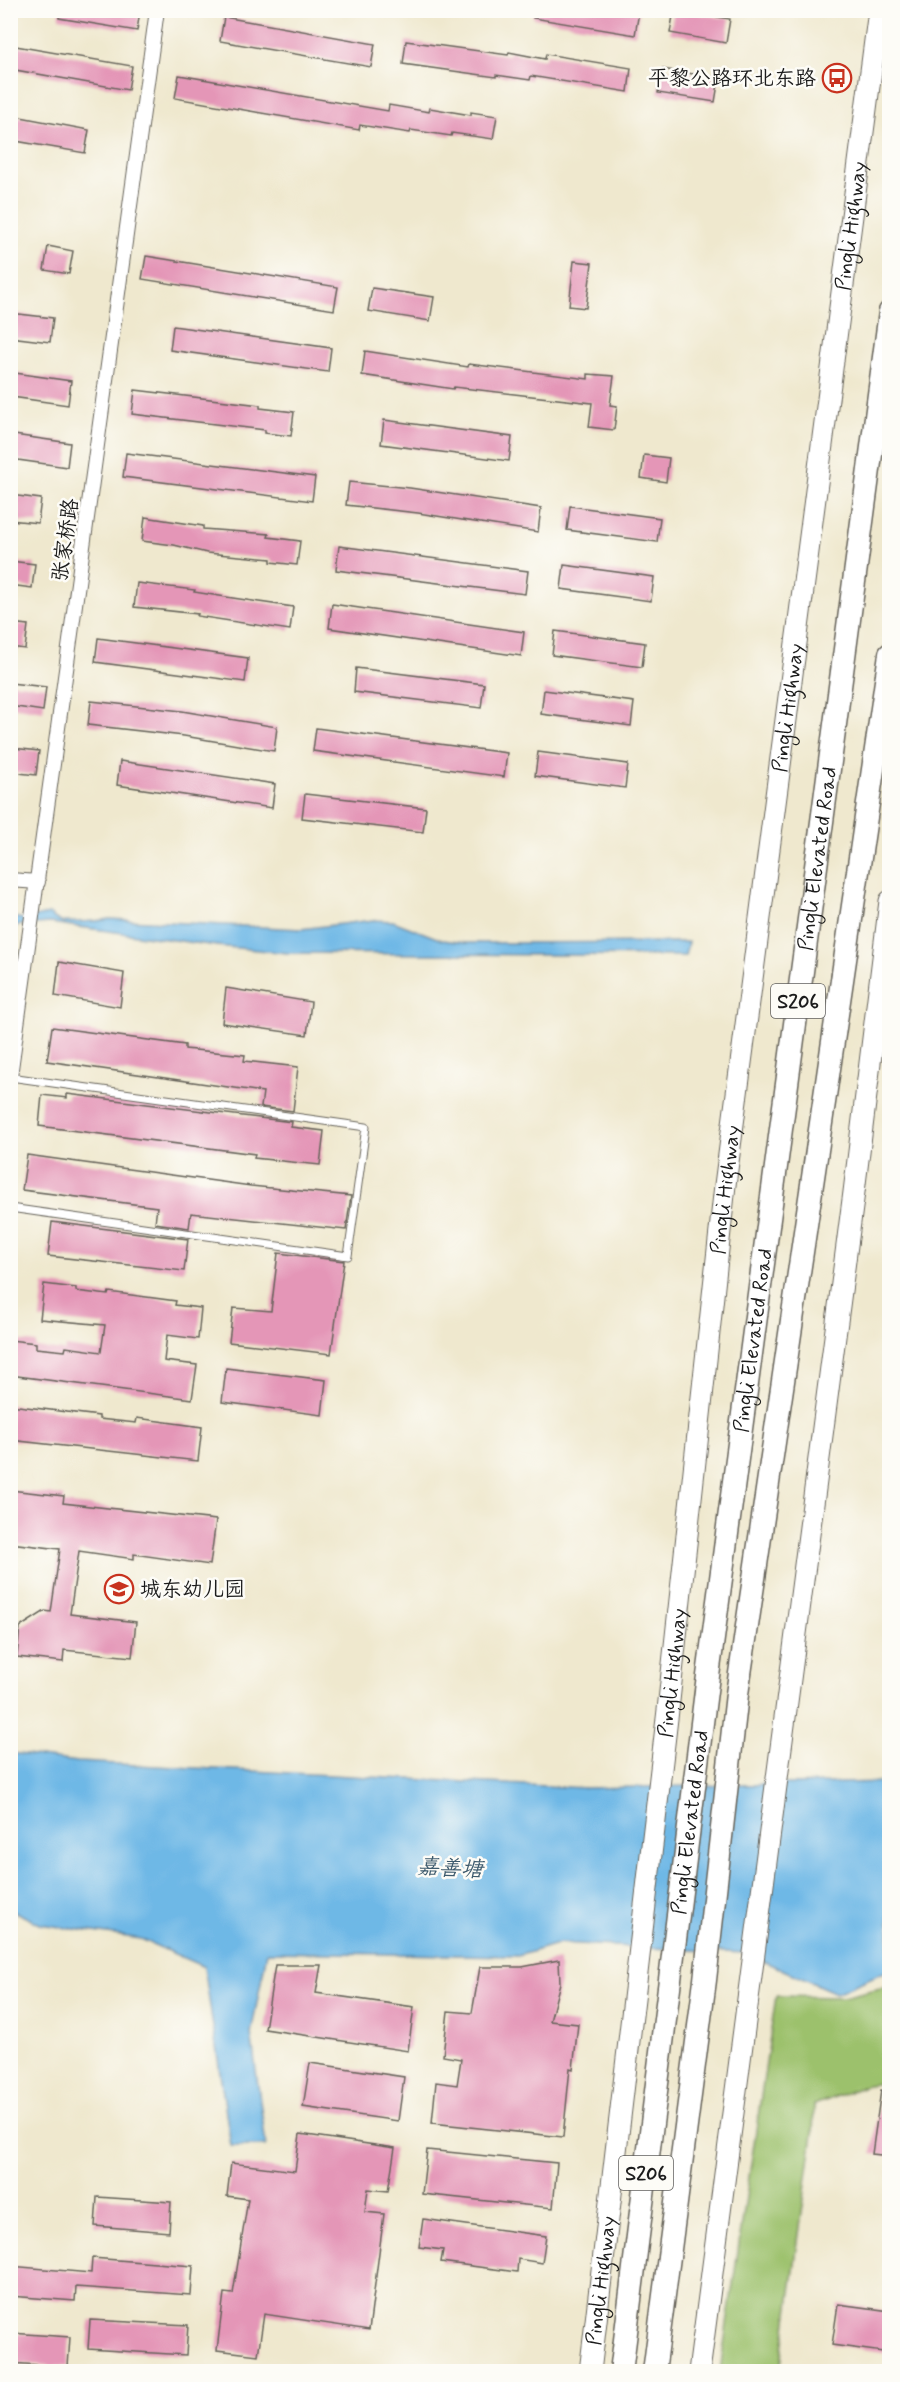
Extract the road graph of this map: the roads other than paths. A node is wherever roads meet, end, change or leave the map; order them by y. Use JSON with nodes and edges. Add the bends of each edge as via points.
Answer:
{"nodes":[{"id":1,"x":157,"y":10,"type":"edge"},
{"id":2,"x":879,"y":10,"type":"edge"},
{"id":3,"x":890,"y":312,"type":"edge"},
{"id":4,"x":890,"y":654,"type":"edge"},
{"id":5,"x":10,"y":880,"type":"edge"},
{"id":6,"x":38,"y":882,"type":"junction"},
{"id":7,"x":890,"y":901,"type":"edge"},
{"id":8,"x":10,"y":1076,"type":"edge"},
{"id":9,"x":10,"y":1208,"type":"edge"},
{"id":10,"x":590,"y":2372,"type":"edge"},
{"id":11,"x":621,"y":2372,"type":"edge"},
{"id":12,"x":654,"y":2372,"type":"edge"},
{"id":13,"x":699,"y":2372,"type":"edge"}],
"edges":[{"from":1,"to":6,"type":"street","name":"张家桥路"},
{"from":2,"to":10,"type":"main road","name":"Pingli Highway","via":[[725,1185]]},
{"from":3,"to":11,"type":"highway","name":"Pingli Elevated Road","number":"S206","via":[[708,1679]]},
{"from":4,"to":12,"type":"highway","name":"Pingli Elevated Road","number":"S206","via":[[737,1694]]},
{"from":5,"to":6,"type":"street"},
{"from":6,"to":8,"type":"street","name":"张家桥路"},
{"from":7,"to":13,"type":"main road"},
{"from":8,"to":9,"type":"lane","via":[[366,1127],[348,1256]]}]}
